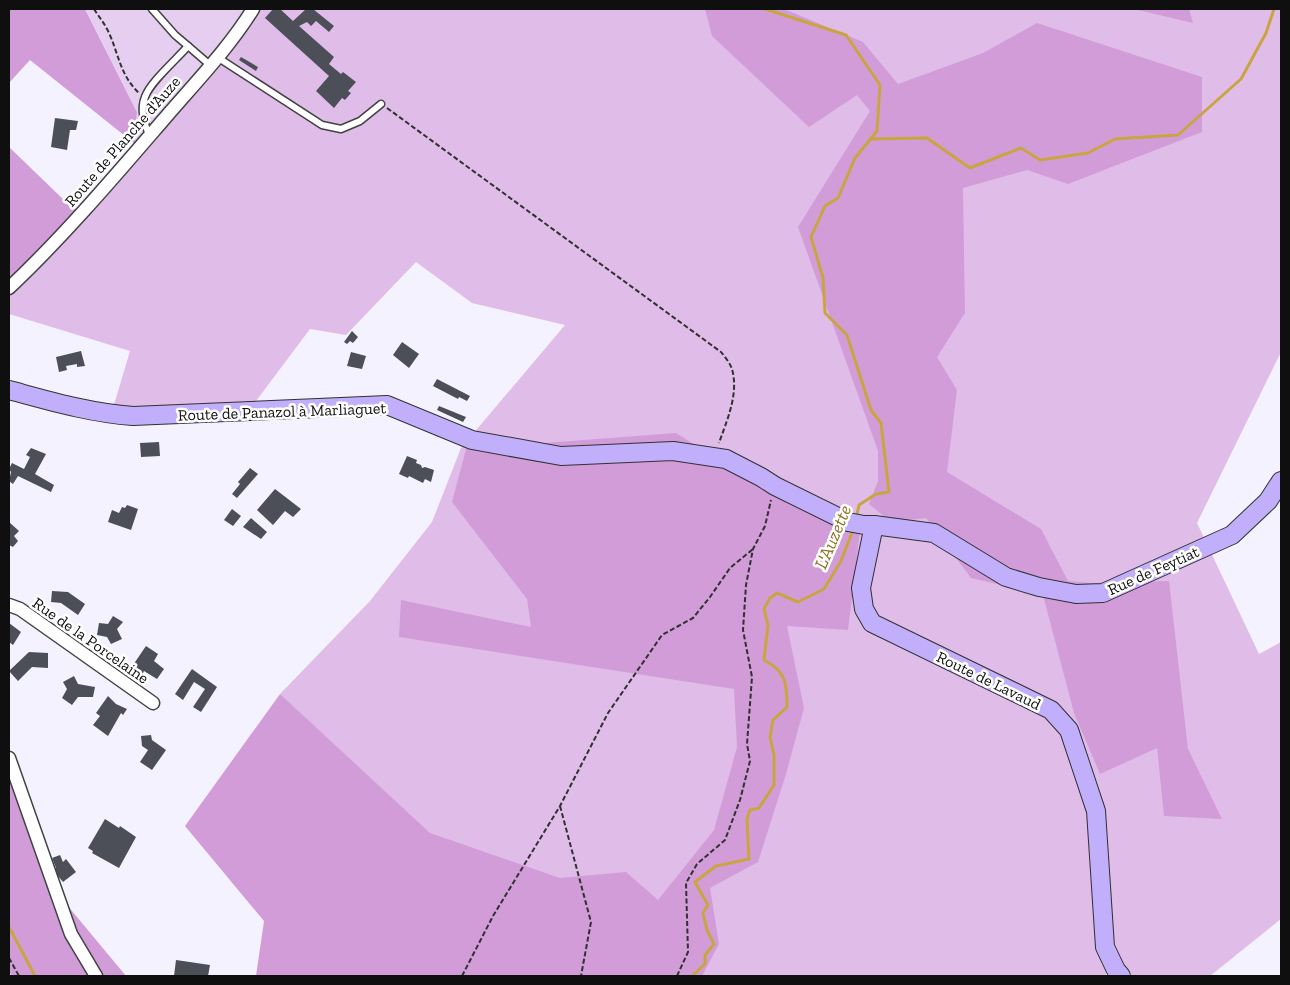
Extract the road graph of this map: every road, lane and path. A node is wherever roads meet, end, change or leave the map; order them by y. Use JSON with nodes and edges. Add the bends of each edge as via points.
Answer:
{"nodes":[{"id":1,"x":94,"y":9,"type":"edge"},
{"id":2,"x":152,"y":9,"type":"edge"},
{"id":3,"x":253,"y":9,"type":"edge"},
{"id":4,"x":188,"y":46,"type":"junction"},
{"id":5,"x":213,"y":61,"type":"junction"},
{"id":6,"x":144,"y":98,"type":"junction"},
{"id":7,"x":381,"y":104,"type":"joint"},
{"id":8,"x":150,"y":136,"type":"junction"},
{"id":9,"x":9,"y":288,"type":"edge"},
{"id":10,"x":9,"y":390,"type":"edge"},
{"id":11,"x":714,"y":457,"type":"junction"},
{"id":12,"x":1281,"y":481,"type":"edge"},
{"id":13,"x":775,"y":486,"type":"junction"},
{"id":14,"x":862,"y":524,"type":"junction"},
{"id":15,"x":753,"y":549,"type":"junction"},
{"id":16,"x":9,"y":603,"type":"edge"},
{"id":17,"x":154,"y":704,"type":"dead end"},
{"id":18,"x":9,"y":758,"type":"edge"},
{"id":19,"x":560,"y":806,"type":"junction"},
{"id":20,"x":9,"y":958,"type":"edge"},
{"id":21,"x":19,"y":976,"type":"edge"},
{"id":22,"x":96,"y":976,"type":"edge"},
{"id":23,"x":462,"y":976,"type":"edge"},
{"id":24,"x":581,"y":976,"type":"edge"},
{"id":25,"x":677,"y":976,"type":"edge"},
{"id":26,"x":1121,"y":976,"type":"edge"}],
"edges":[{"from":1,"to":6,"type":"path","via":[[109,32],[124,74]]},
{"from":2,"to":4,"type":"lane"},
{"from":3,"to":5,"type":"street","name":"Route de Planche d'Auze"},
{"from":4,"to":5,"type":"lane"},
{"from":4,"to":6,"type":"lane"},
{"from":5,"to":7,"type":"lane","via":[[322,124],[341,129],[360,122]]},
{"from":5,"to":8,"type":"street","name":"Route de Planche d'Auze"},
{"from":6,"to":8,"type":"lane","via":[[144,121]]},
{"from":7,"to":11,"type":"path","via":[[722,352],[732,367],[734,387],[731,409]]},
{"from":8,"to":9,"type":"street","name":"Route de Planche d'Auze"},
{"from":10,"to":11,"type":"street","name":"Route de Panazol à Marliaguet","via":[[78,409],[133,416],[387,405],[472,440],[561,456],[673,451]]},
{"from":11,"to":13,"type":"street","name":"Route de Panazol à Marliaguet","via":[[726,459]]},
{"from":12,"to":14,"type":"street","name":"Rue de Feytiat","via":[[1268,501],[1232,535],[1103,593],[1076,594],[1039,587],[1006,577],[934,533]]},
{"from":13,"to":14,"type":"street","name":"Route de Panazol à Marliaguet"},
{"from":13,"to":15,"type":"path","via":[[764,526]]},
{"from":14,"to":26,"type":"street","name":"Route de Lavaud","via":[[861,588],[864,609],[872,623],[1051,710],[1070,730],[1096,811],[1105,947]]},
{"from":15,"to":19,"type":"path","via":[[730,568],[693,618],[662,635],[608,713]]},
{"from":15,"to":25,"type":"path","via":[[746,585],[743,630],[752,677],[747,744],[750,761],[725,840],[697,864],[686,883],[688,952]]},
{"from":16,"to":17,"type":"street","name":"Rue de la Porcelaine"},
{"from":18,"to":22,"type":"street","via":[[71,934]]},
{"from":19,"to":23,"type":"path","via":[[493,916]]},
{"from":19,"to":24,"type":"path","via":[[591,922]]},
{"from":20,"to":21,"type":"path"}]}
